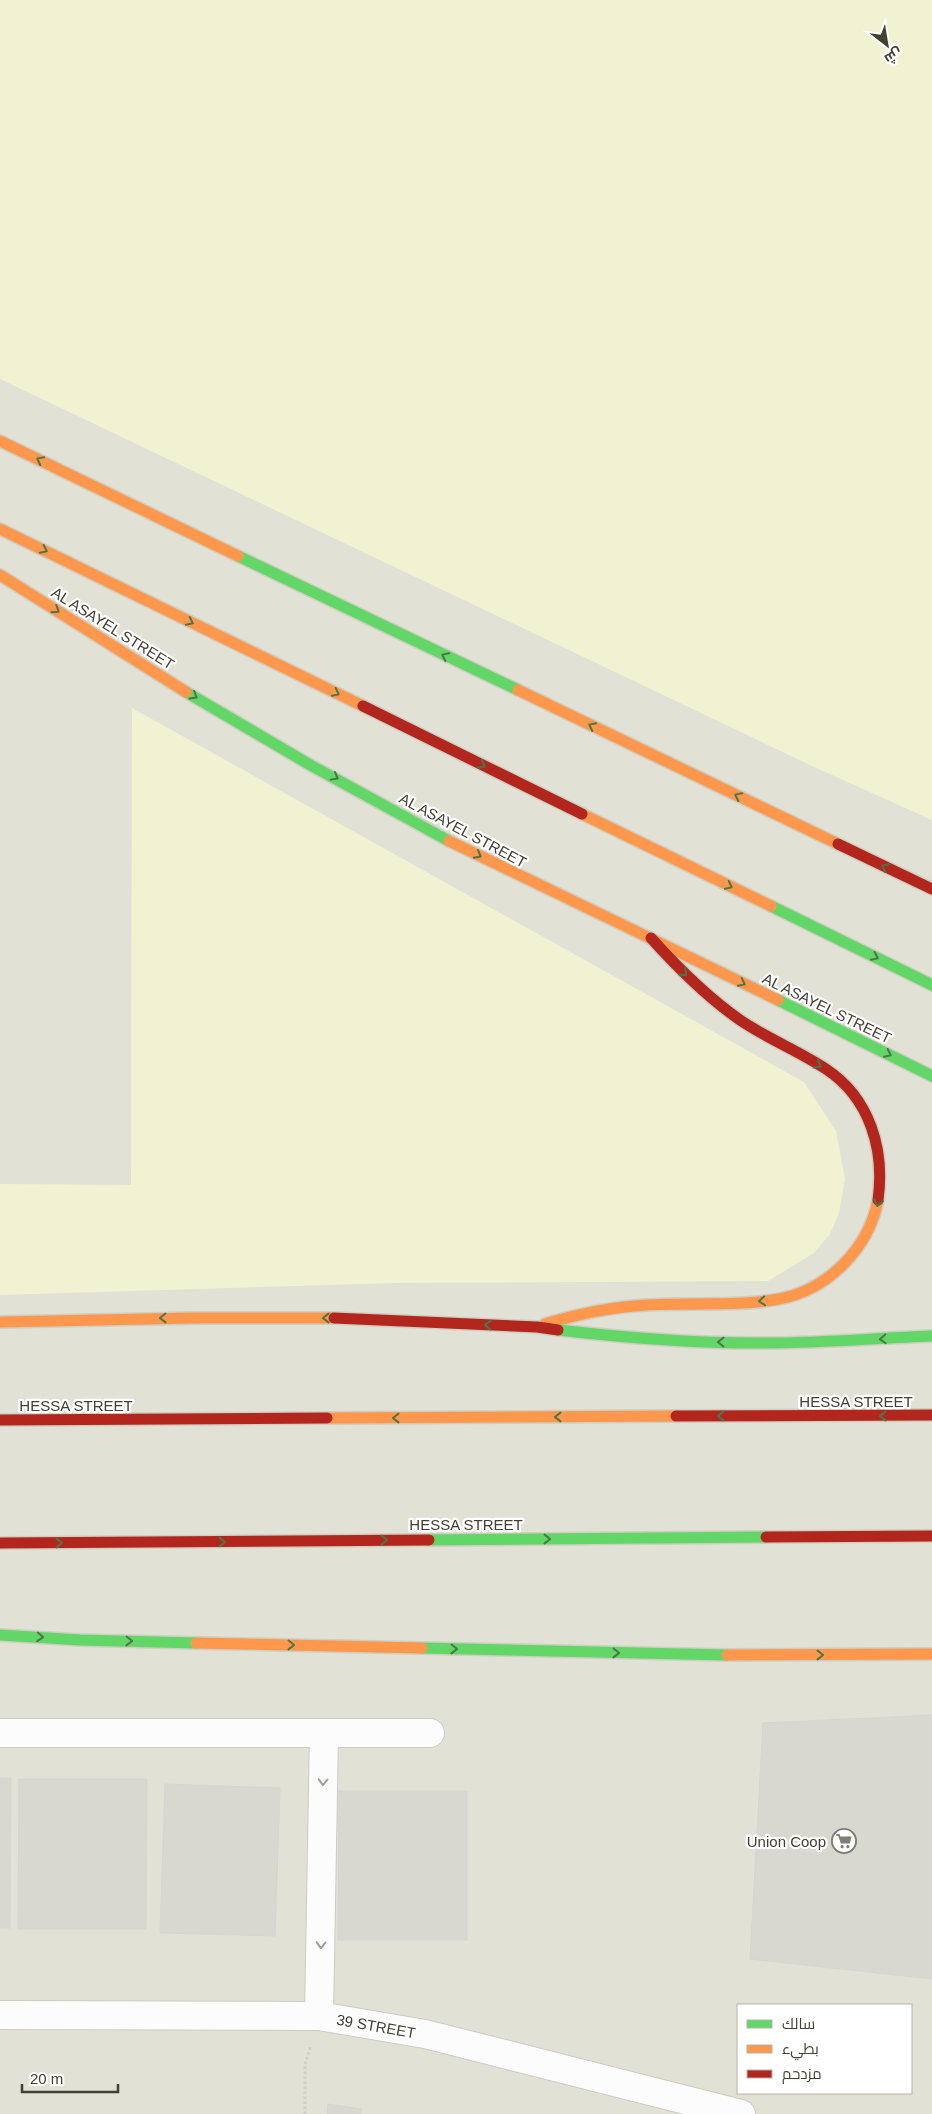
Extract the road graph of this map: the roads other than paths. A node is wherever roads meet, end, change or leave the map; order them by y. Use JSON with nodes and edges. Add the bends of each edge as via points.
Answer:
{"nodes":[{"id":1,"x":0,"y":441,"type":"edge"},
{"id":2,"x":0,"y":529,"type":"edge"},
{"id":3,"x":0,"y":575,"type":"edge"},
{"id":4,"x":932,"y":889,"type":"edge"},
{"id":5,"x":651,"y":938,"type":"junction"},
{"id":6,"x":932,"y":985,"type":"edge"},
{"id":7,"x":932,"y":1076,"type":"edge"},
{"id":8,"x":0,"y":1322,"type":"edge"},
{"id":9,"x":536,"y":1327,"type":"junction"},
{"id":10,"x":932,"y":1336,"type":"edge"},
{"id":11,"x":932,"y":1415,"type":"edge"},
{"id":12,"x":0,"y":1420,"type":"edge"},
{"id":13,"x":932,"y":1536,"type":"edge"},
{"id":14,"x":5,"y":1543,"type":"edge"},
{"id":15,"x":0,"y":1634,"type":"edge"},
{"id":16,"x":932,"y":1654,"type":"edge"},
{"id":17,"x":718,"y":1656,"type":"junction"},
{"id":18,"x":838,"y":1667,"type":"dead end"},
{"id":19,"x":0,"y":1733,"type":"edge"},
{"id":20,"x":324,"y":1733,"type":"junction"},
{"id":21,"x":430,"y":1733,"type":"dead end"},
{"id":22,"x":0,"y":2015,"type":"edge"},
{"id":23,"x":319,"y":2016,"type":"junction"},
{"id":24,"x":741,"y":2114,"type":"edge"}],
"edges":[{"from":4,"to":1,"type":"main road","one_way":true},
{"from":2,"to":6,"type":"main road","one_way":true},
{"from":3,"to":5,"type":"main road","name":"AL ASAYEL STREET","one_way":true,"via":[[152,671],[377,801],[505,869]]},
{"from":5,"to":7,"type":"main road","name":"AL ASAYEL STREET","one_way":true},
{"from":5,"to":9,"type":"main road","one_way":true,"via":[[678,968],[739,1020],[828,1071],[859,1102],[878,1142],[882,1186],[877,1208],[857,1250],[842,1267],[803,1292],[781,1299],[758,1301],[605,1308]]},
{"from":9,"to":8,"type":"main road","one_way":true,"via":[[346,1318]]},
{"from":10,"to":9,"type":"main road","one_way":true,"via":[[768,1343],[664,1340]]},
{"from":11,"to":12,"type":"main road","name":"HESSA STREET","one_way":true},
{"from":14,"to":13,"type":"main road","name":"HESSA STREET","one_way":true},
{"from":15,"to":17,"type":"main road","one_way":true,"via":[[80,1640]]},
{"from":17,"to":16,"type":"main road","one_way":true},
{"from":17,"to":18,"type":"main road"},
{"from":19,"to":20,"type":"street"},
{"from":20,"to":21,"type":"street"},
{"from":20,"to":23,"type":"street","one_way":true},
{"from":22,"to":23,"type":"street","name":"39 STREET"},
{"from":23,"to":24,"type":"street","name":"39 STREET","via":[[425,2034]]}]}
